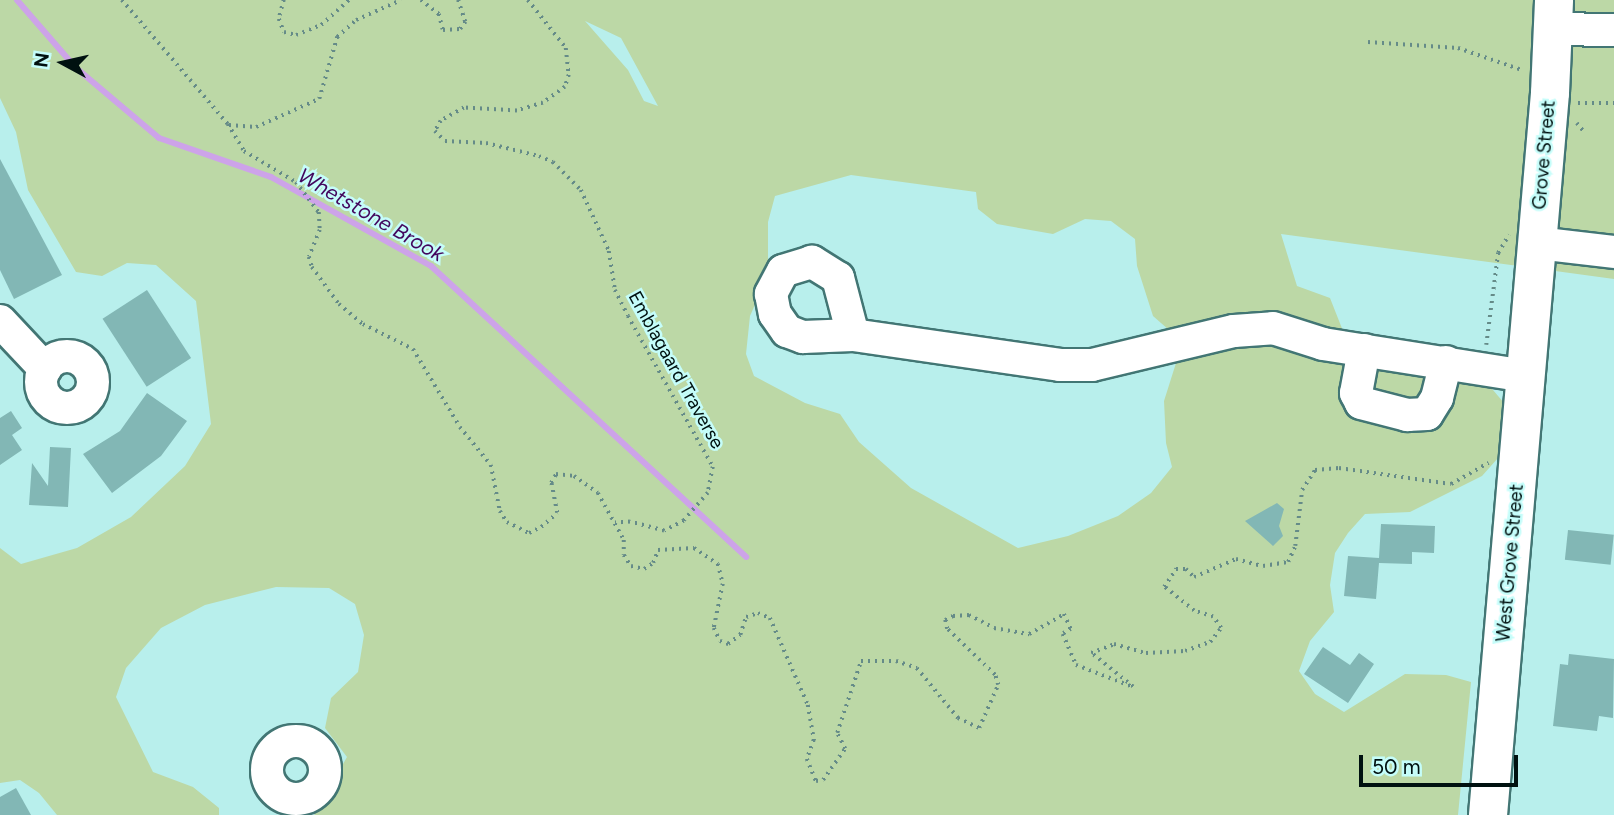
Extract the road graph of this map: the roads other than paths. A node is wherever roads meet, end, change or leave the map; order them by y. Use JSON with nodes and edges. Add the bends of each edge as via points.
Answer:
{"nodes":[{"id":1,"x":1553,"y":14,"type":"edge"},
{"id":2,"x":1614,"y":30,"type":"edge"},
{"id":3,"x":1537,"y":243,"type":"junction"},
{"id":4,"x":1614,"y":252,"type":"edge"},
{"id":5,"x":1530,"y":310,"type":"joint"},
{"id":6,"x":0,"y":321,"type":"edge"},
{"id":7,"x":853,"y":335,"type":"dead end"},
{"id":8,"x":1364,"y":350,"type":"junction"},
{"id":9,"x":1446,"y":362,"type":"junction"},
{"id":10,"x":45,"y":369,"type":"dead end"},
{"id":11,"x":1525,"y":376,"type":"junction"},
{"id":12,"x":1489,"y":815,"type":"edge"}],
"edges":[{"from":1,"to":2,"type":"street"},
{"from":1,"to":3,"type":"main road","name":"Grove Street"},
{"from":3,"to":4,"type":"street"},
{"from":3,"to":5,"type":"main road","name":"Grove Street"},
{"from":5,"to":11,"type":"main road","name":"West Grove Street"},
{"from":6,"to":10,"type":"street"},
{"from":7,"to":8,"type":"street","via":[[1060,365],[1092,365],[1234,331],[1273,328],[1323,344]]},
{"from":8,"to":9,"type":"street"},
{"from":8,"to":9,"type":"street","via":[[1356,393],[1361,402],[1407,415],[1427,414],[1437,398]]},
{"from":9,"to":11,"type":"street"},
{"from":11,"to":12,"type":"main road","name":"West Grove Street"}]}
